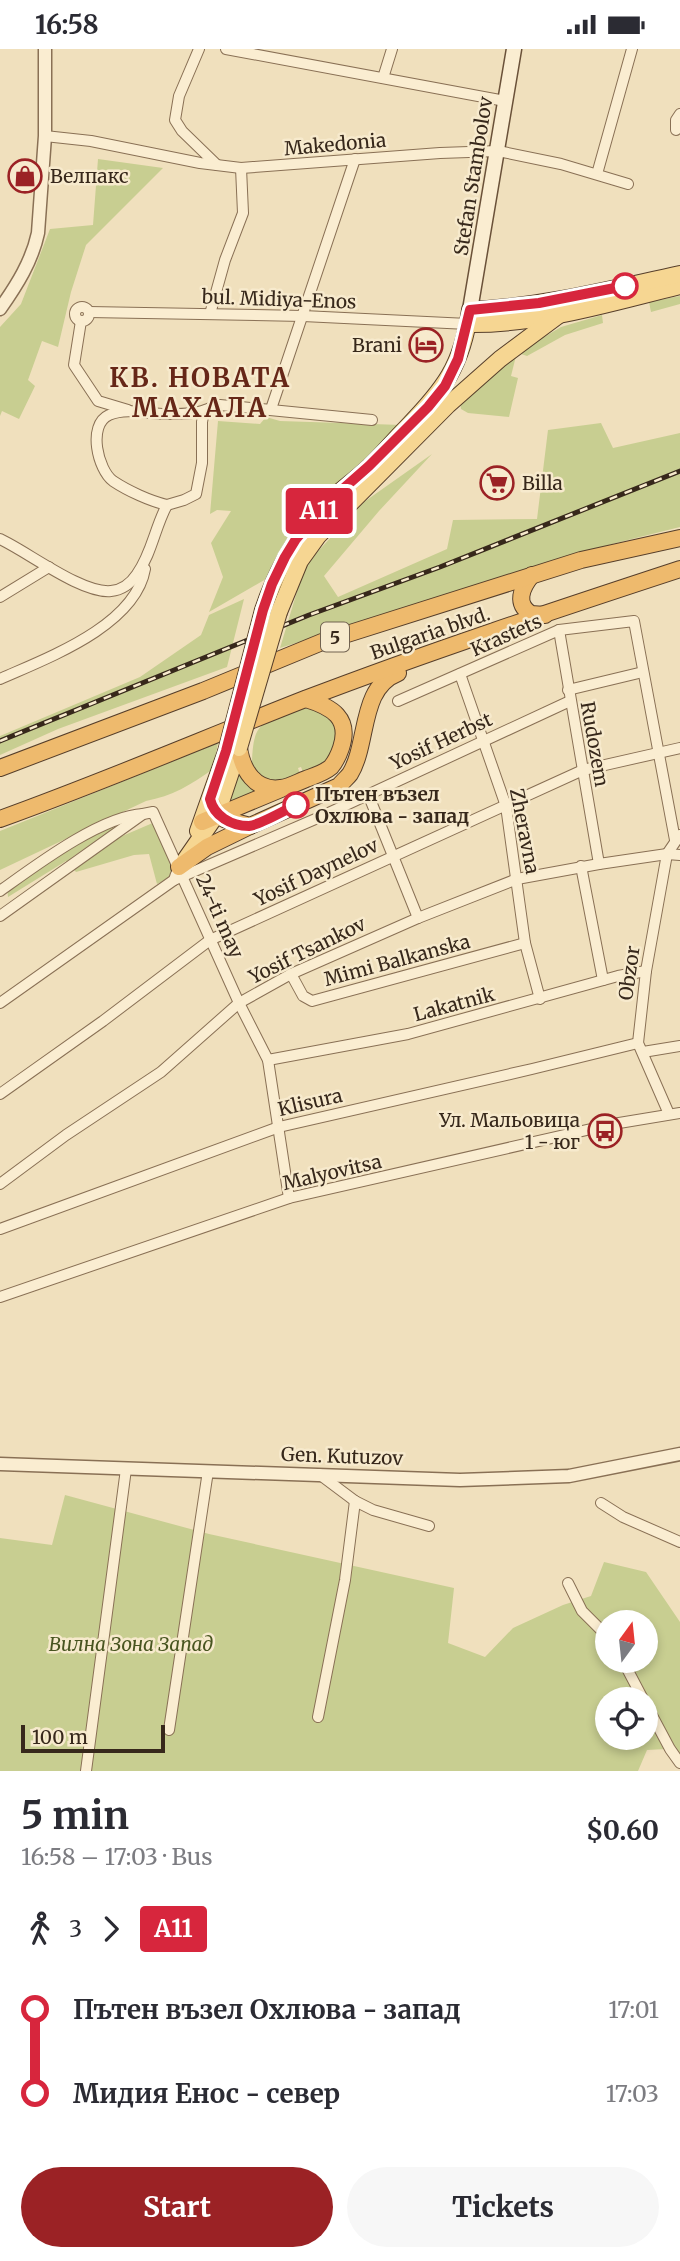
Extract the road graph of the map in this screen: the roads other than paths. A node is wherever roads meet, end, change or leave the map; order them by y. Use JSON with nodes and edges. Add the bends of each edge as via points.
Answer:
{"nodes":[{"id":1,"x":45,"y":49,"type":"edge"},
{"id":2,"x":199,"y":49,"type":"edge"},
{"id":3,"x":226,"y":49,"type":"edge"},
{"id":4,"x":392,"y":49,"type":"edge"},
{"id":5,"x":514,"y":49,"type":"edge"},
{"id":6,"x":632,"y":49,"type":"edge"},
{"id":7,"x":383,"y":78,"type":"junction"},
{"id":8,"x":505,"y":100,"type":"junction"},
{"id":9,"x":680,"y":114,"type":"edge"},
{"id":10,"x":676,"y":130,"type":"dead end"},
{"id":11,"x":45,"y":136,"type":"junction"},
{"id":12,"x":498,"y":151,"type":"junction"},
{"id":13,"x":355,"y":159,"type":"junction"},
{"id":14,"x":217,"y":165,"type":"junction"},
{"id":15,"x":241,"y":168,"type":"junction"},
{"id":16,"x":597,"y":174,"type":"junction"},
{"id":17,"x":628,"y":184,"type":"dead end"},
{"id":18,"x":680,"y":274,"type":"edge"},
{"id":19,"x":680,"y":286,"type":"edge"},
{"id":20,"x":0,"y":309,"type":"edge"},
{"id":21,"x":210,"y":314,"type":"junction"},
{"id":22,"x":559,"y":315,"type":"junction"},
{"id":23,"x":303,"y":316,"type":"junction"},
{"id":24,"x":469,"y":317,"type":"junction"},
{"id":25,"x":271,"y":409,"type":"junction"},
{"id":26,"x":132,"y":411,"type":"junction"},
{"id":27,"x":204,"y":411,"type":"junction"},
{"id":28,"x":372,"y":420,"type":"dead end"},
{"id":29,"x":167,"y":505,"type":"junction"},
{"id":30,"x":680,"y":538,"type":"edge"},
{"id":31,"x":0,"y":539,"type":"edge"},
{"id":32,"x":146,"y":559,"type":"junction"},
{"id":33,"x":48,"y":567,"type":"junction"},
{"id":34,"x":680,"y":569,"type":"edge"},
{"id":35,"x":532,"y":575,"type":"junction"},
{"id":36,"x":499,"y":586,"type":"junction"},
{"id":37,"x":0,"y":597,"type":"edge"},
{"id":38,"x":271,"y":611,"type":"junction"},
{"id":39,"x":547,"y":614,"type":"junction"},
{"id":40,"x":513,"y":626,"type":"junction"},
{"id":41,"x":559,"y":630,"type":"junction"},
{"id":42,"x":477,"y":638,"type":"junction"},
{"id":43,"x":643,"y":672,"type":"junction"},
{"id":44,"x":460,"y":674,"type":"junction"},
{"id":45,"x":0,"y":679,"type":"edge"},
{"id":46,"x":568,"y":689,"type":"junction"},
{"id":47,"x":306,"y":699,"type":"junction"},
{"id":48,"x":398,"y":701,"type":"dead end"},
{"id":49,"x":570,"y":702,"type":"junction"},
{"id":50,"x":483,"y":741,"type":"junction"},
{"id":51,"x":680,"y":748,"type":"edge"},
{"id":52,"x":232,"y":750,"type":"junction"},
{"id":53,"x":658,"y":753,"type":"junction"},
{"id":54,"x":0,"y":768,"type":"edge"},
{"id":55,"x":583,"y":770,"type":"junction"},
{"id":56,"x":293,"y":785,"type":"junction"},
{"id":57,"x":368,"y":794,"type":"junction"},
{"id":58,"x":210,"y":799,"type":"junction"},
{"id":59,"x":506,"y":806,"type":"junction"},
{"id":60,"x":148,"y":813,"type":"junction"},
{"id":61,"x":217,"y":814,"type":"junction"},
{"id":62,"x":0,"y":818,"type":"edge"},
{"id":63,"x":202,"y":822,"type":"junction"},
{"id":64,"x":250,"y":826,"type":"junction"},
{"id":65,"x":678,"y":837,"type":"edge"},
{"id":66,"x":667,"y":854,"type":"junction"},
{"id":67,"x":680,"y":855,"type":"edge"},
{"id":68,"x":392,"y":856,"type":"junction"},
{"id":69,"x":598,"y":864,"type":"junction"},
{"id":70,"x":581,"y":866,"type":"junction"},
{"id":71,"x":179,"y":874,"type":"junction"},
{"id":72,"x":517,"y":879,"type":"junction"},
{"id":73,"x":0,"y":891,"type":"edge"},
{"id":74,"x":0,"y":916,"type":"edge"},
{"id":75,"x":418,"y":918,"type":"junction"},
{"id":76,"x":210,"y":940,"type":"junction"},
{"id":77,"x":525,"y":943,"type":"junction"},
{"id":78,"x":646,"y":971,"type":"junction"},
{"id":79,"x":291,"y":974,"type":"junction"},
{"id":80,"x":603,"y":980,"type":"junction"},
{"id":81,"x":540,"y":999,"type":"junction"},
{"id":82,"x":0,"y":1003,"type":"edge"},
{"id":83,"x":239,"y":1003,"type":"junction"},
{"id":84,"x":680,"y":1046,"type":"edge"},
{"id":85,"x":640,"y":1047,"type":"junction"},
{"id":86,"x":268,"y":1060,"type":"junction"},
{"id":87,"x":0,"y":1094,"type":"edge"},
{"id":88,"x":675,"y":1114,"type":"edge"},
{"id":89,"x":279,"y":1127,"type":"junction"},
{"id":90,"x":3,"y":1180,"type":"edge"},
{"id":91,"x":289,"y":1198,"type":"junction"},
{"id":92,"x":0,"y":1229,"type":"edge"},
{"id":93,"x":0,"y":1297,"type":"edge"},
{"id":94,"x":680,"y":1454,"type":"edge"},
{"id":95,"x":0,"y":1464,"type":"edge"},
{"id":96,"x":126,"y":1469,"type":"junction"},
{"id":97,"x":208,"y":1471,"type":"junction"},
{"id":98,"x":318,"y":1474,"type":"junction"},
{"id":99,"x":355,"y":1501,"type":"junction"},
{"id":100,"x":601,"y":1503,"type":"dead end"},
{"id":101,"x":429,"y":1526,"type":"dead end"},
{"id":102,"x":680,"y":1542,"type":"edge"},
{"id":103,"x":568,"y":1583,"type":"dead end"},
{"id":104,"x":595,"y":1624,"type":"edge"},
{"id":105,"x":318,"y":1717,"type":"dead end"},
{"id":106,"x":658,"y":1726,"type":"edge"},
{"id":107,"x":169,"y":1730,"type":"dead end"},
{"id":108,"x":680,"y":1763,"type":"edge"},
{"id":109,"x":86,"y":1771,"type":"edge"}],
"edges":[{"from":1,"to":11,"type":"street"},
{"from":2,"to":14,"type":"street","via":[[179,96],[175,120]]},
{"from":3,"to":7,"type":"street"},
{"from":4,"to":7,"type":"street"},
{"from":5,"to":8,"type":"main road","name":"Stefan Stambolov"},
{"from":6,"to":16,"type":"street"},
{"from":7,"to":8,"type":"street"},
{"from":8,"to":12,"type":"main road","name":"Stefan Stambolov"},
{"from":9,"to":10,"type":"street"},
{"from":11,"to":14,"type":"street","name":"Makedonia"},
{"from":11,"to":20,"type":"street","via":[[38,233],[22,276]]},
{"from":12,"to":13,"type":"street","name":"Makedonia"},
{"from":12,"to":16,"type":"street","name":"Makedonia"},
{"from":12,"to":24,"type":"main road","name":"Stefan Stambolov"},
{"from":13,"to":15,"type":"street","name":"Makedonia"},
{"from":13,"to":23,"type":"street"},
{"from":14,"to":15,"type":"street","name":"Makedonia"},
{"from":15,"to":21,"type":"street","via":[[243,213]]},
{"from":16,"to":17,"type":"street","name":"Makedonia"},
{"from":18,"to":24,"type":"main road"},
{"from":19,"to":22,"type":"main road"},
{"from":21,"to":23,"type":"street","name":"bul. Midiya-Enos"},
{"from":21,"to":26,"type":"street","name":"bul. Midiya-Enos","via":[[89,312],[89,318],[81,321],[75,365],[98,401]]},
{"from":22,"to":24,"type":"main road","via":[[523,321]]},
{"from":22,"to":38,"type":"main road","via":[[448,405],[318,536]]},
{"from":23,"to":24,"type":"street","name":"bul. Midiya-Enos"},
{"from":23,"to":25,"type":"street"},
{"from":24,"to":38,"type":"main road","via":[[445,386],[296,539],[272,584]]},
{"from":25,"to":27,"type":"street","via":[[220,405]]},
{"from":25,"to":28,"type":"street"},
{"from":26,"to":27,"type":"street"},
{"from":26,"to":29,"type":"street","via":[[103,419],[96,433],[100,459],[111,480]]},
{"from":27,"to":29,"type":"street","via":[[196,494]]},
{"from":29,"to":32,"type":"street"},
{"from":30,"to":35,"type":"highway","name":"Bulgaria blvd.","number":"5"},
{"from":31,"to":33,"type":"street"},
{"from":32,"to":33,"type":"street","via":[[129,584],[112,591],[98,590]]},
{"from":32,"to":45,"type":"street","via":[[137,588],[113,619],[60,652]]},
{"from":33,"to":37,"type":"street"},
{"from":34,"to":39,"type":"highway","name":"Bulgaria blvd."},
{"from":35,"to":36,"type":"highway","name":"Bulgaria blvd.","number":"5"},
{"from":35,"to":39,"type":"highway","via":[[521,591],[522,605],[531,614]]},
{"from":36,"to":40,"type":"highway","via":[[514,596],[517,619]]},
{"from":36,"to":54,"type":"highway","name":"Bulgaria blvd.","number":"5","via":[[322,642]]},
{"from":38,"to":52,"type":"main road","bridge":true},
{"from":39,"to":40,"type":"highway","name":"Bulgaria blvd."},
{"from":40,"to":42,"type":"highway","name":"Bulgaria blvd."},
{"from":41,"to":43,"type":"street","name":"Krastets","via":[[634,621]]},
{"from":41,"to":44,"type":"street","name":"Krastets"},
{"from":41,"to":46,"type":"street","name":"Rudozem"},
{"from":42,"to":47,"type":"highway","name":"Bulgaria blvd."},
{"from":42,"to":64,"type":"highway","via":[[388,677],[370,707],[350,775],[339,786]]},
{"from":43,"to":46,"type":"street"},
{"from":43,"to":53,"type":"street"},
{"from":44,"to":48,"type":"street","name":"Krastets"},
{"from":44,"to":50,"type":"street","name":"Zheravna"},
{"from":46,"to":49,"type":"street","name":"Rudozem"},
{"from":47,"to":56,"type":"highway","via":[[333,711],[344,724],[344,738],[331,767]]},
{"from":47,"to":62,"type":"highway","name":"Bulgaria blvd."},
{"from":49,"to":50,"type":"street","name":"Yosif Herbst"},
{"from":49,"to":55,"type":"street","name":"Rudozem"},
{"from":50,"to":57,"type":"street","name":"Yosif Herbst"},
{"from":50,"to":59,"type":"street","name":"Zheravna"},
{"from":51,"to":53,"type":"street","name":"Yosif Daynelov"},
{"from":52,"to":56,"type":"highway","via":[[261,785]]},
{"from":52,"to":58,"type":"main road"},
{"from":52,"to":61,"type":"main road"},
{"from":53,"to":55,"type":"street","name":"Yosif Daynelov"},
{"from":53,"to":65,"type":"street"},
{"from":55,"to":59,"type":"street","name":"Yosif Daynelov"},
{"from":55,"to":69,"type":"street","name":"Rudozem"},
{"from":56,"to":61,"type":"highway"},
{"from":57,"to":68,"type":"street"},
{"from":57,"to":71,"type":"street","name":"Yosif Herbst"},
{"from":58,"to":61,"type":"highway"},
{"from":58,"to":63,"type":"main road"},
{"from":59,"to":68,"type":"street","name":"Yosif Daynelov"},
{"from":59,"to":72,"type":"street","name":"Zheravna"},
{"from":60,"to":71,"type":"street","name":"24-ti may"},
{"from":60,"to":73,"type":"street","via":[[128,814],[111,822],[50,855]]},
{"from":60,"to":74,"type":"street"},
{"from":61,"to":63,"type":"highway"},
{"from":61,"to":64,"type":"highway"},
{"from":61,"to":71,"type":"main road"},
{"from":63,"to":71,"type":"main road"},
{"from":64,"to":71,"type":"highway","via":[[207,847]]},
{"from":65,"to":66,"type":"street","name":"Obzor"},
{"from":66,"to":67,"type":"street","name":"Yosif Tsankov"},
{"from":66,"to":69,"type":"street","name":"Yosif Tsankov"},
{"from":66,"to":78,"type":"street","name":"Obzor"},
{"from":68,"to":75,"type":"street"},
{"from":68,"to":76,"type":"street","name":"Yosif Daynelov"},
{"from":69,"to":70,"type":"street","name":"Yosif Tsankov"},
{"from":70,"to":72,"type":"street","name":"Yosif Tsankov"},
{"from":70,"to":80,"type":"street"},
{"from":71,"to":76,"type":"street","name":"24-ti may"},
{"from":71,"to":82,"type":"street","name":"Yosif Herbst"},
{"from":72,"to":75,"type":"street","name":"Yosif Tsankov"},
{"from":72,"to":77,"type":"street","name":"Zheravna"},
{"from":75,"to":79,"type":"street","name":"Yosif Tsankov"},
{"from":76,"to":83,"type":"street","name":"24-ti may"},
{"from":76,"to":87,"type":"street","name":"Yosif Daynelov"},
{"from":77,"to":79,"type":"street","name":"Mimi Balkanska","via":[[312,1001],[303,996]]},
{"from":77,"to":81,"type":"street","name":"Zheravna"},
{"from":78,"to":80,"type":"street","name":"Lakatnik"},
{"from":78,"to":85,"type":"street","name":"Obzor"},
{"from":79,"to":83,"type":"street","name":"Yosif Tsankov"},
{"from":80,"to":81,"type":"street","name":"Lakatnik"},
{"from":81,"to":86,"type":"street","name":"Lakatnik","via":[[408,1034]]},
{"from":83,"to":86,"type":"street","name":"24-ti may"},
{"from":83,"to":90,"type":"street","name":"Yosif Tsankov","via":[[161,1072]]},
{"from":84,"to":85,"type":"street","name":"Klisura"},
{"from":85,"to":88,"type":"street","name":"Obzor"},
{"from":85,"to":89,"type":"street","name":"Klisura"},
{"from":86,"to":89,"type":"street","name":"24-ti may"},
{"from":88,"to":91,"type":"street","name":"Malyovitsa"},
{"from":89,"to":91,"type":"street","name":"24-ti may"},
{"from":89,"to":92,"type":"street","name":"Klisura"},
{"from":91,"to":93,"type":"street","name":"Malyovitsa"},
{"from":94,"to":98,"type":"street","name":"Gen. Kutuzov","via":[[569,1476],[519,1479]]},
{"from":95,"to":96,"type":"street","name":"Gen. Kutuzov"},
{"from":96,"to":97,"type":"street","name":"Gen. Kutuzov"},
{"from":96,"to":109,"type":"street"},
{"from":97,"to":98,"type":"street","name":"Gen. Kutuzov"},
{"from":97,"to":107,"type":"street"},
{"from":98,"to":99,"type":"street"},
{"from":99,"to":101,"type":"street"},
{"from":99,"to":105,"type":"street","via":[[347,1570]]},
{"from":100,"to":102,"type":"street"},
{"from":103,"to":104,"type":"street","via":[[582,1611]]},
{"from":106,"to":108,"type":"street"}]}
